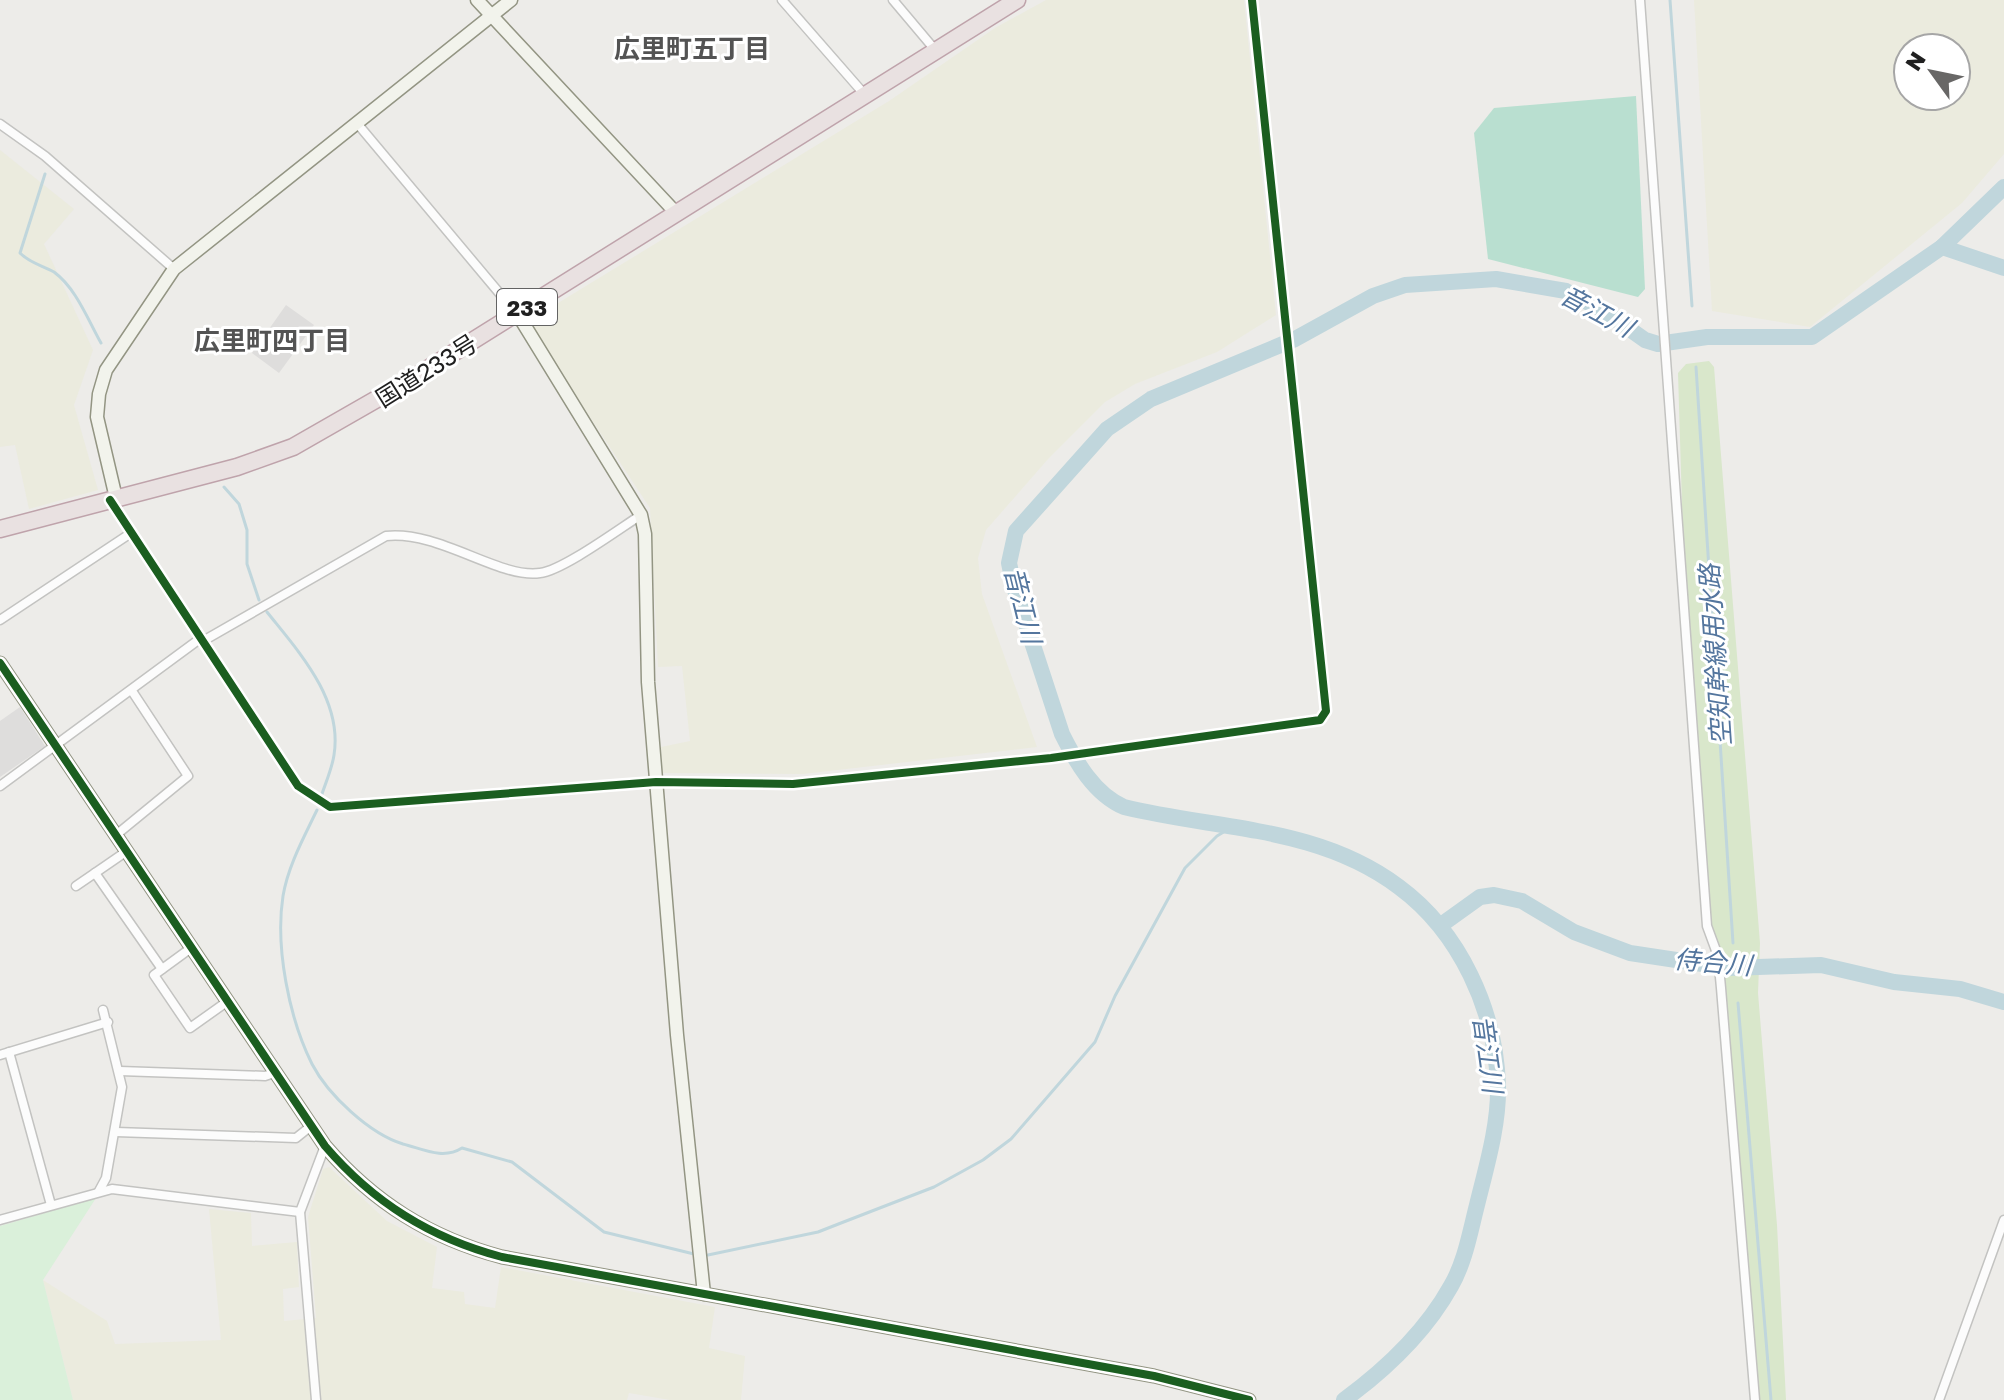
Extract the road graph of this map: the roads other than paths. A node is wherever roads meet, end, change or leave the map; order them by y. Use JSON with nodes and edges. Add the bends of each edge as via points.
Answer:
{"nodes":[{"id":1,"x":477,"y":0,"type":"edge"},
{"id":2,"x":511,"y":0,"type":"edge"},
{"id":3,"x":782,"y":0,"type":"edge"},
{"id":4,"x":893,"y":0,"type":"edge"},
{"id":5,"x":1017,"y":0,"type":"edge"},
{"id":6,"x":1252,"y":0,"type":"edge"},
{"id":7,"x":1640,"y":0,"type":"edge"},
{"id":8,"x":492,"y":16,"type":"junction"},
{"id":9,"x":936,"y":51,"type":"junction"},
{"id":10,"x":865,"y":95,"type":"junction"},
{"id":11,"x":356,"y":122,"type":"junction"},
{"id":12,"x":0,"y":124,"type":"edge"},
{"id":13,"x":677,"y":214,"type":"junction"},
{"id":14,"x":174,"y":269,"type":"junction"},
{"id":15,"x":517,"y":313,"type":"junction"},
{"id":16,"x":113,"y":499,"type":"junction"},
{"id":17,"x":641,"y":515,"type":"junction"},
{"id":18,"x":0,"y":529,"type":"edge"},
{"id":19,"x":131,"y":533,"type":"junction"},
{"id":20,"x":0,"y":620,"type":"edge"},
{"id":21,"x":202,"y":639,"type":"junction"},
{"id":22,"x":0,"y":663,"type":"edge"},
{"id":23,"x":132,"y":691,"type":"junction"},
{"id":24,"x":57,"y":747,"type":"junction"},
{"id":25,"x":656,"y":782,"type":"junction"},
{"id":26,"x":0,"y":786,"type":"edge"},
{"id":27,"x":116,"y":835,"type":"junction"},
{"id":28,"x":127,"y":851,"type":"junction"},
{"id":29,"x":95,"y":873,"type":"junction"},
{"id":30,"x":76,"y":886,"type":"dead end"},
{"id":31,"x":191,"y":948,"type":"junction"},
{"id":32,"x":162,"y":969,"type":"junction"},
{"id":33,"x":228,"y":1001,"type":"junction"},
{"id":34,"x":103,"y":1010,"type":"dead end"},
{"id":35,"x":108,"y":1022,"type":"junction"},
{"id":36,"x":5,"y":1054,"type":"edge"},
{"id":37,"x":120,"y":1071,"type":"junction"},
{"id":38,"x":274,"y":1073,"type":"junction"},
{"id":39,"x":311,"y":1126,"type":"junction"},
{"id":40,"x":116,"y":1132,"type":"junction"},
{"id":41,"x":325,"y":1146,"type":"junction"},
{"id":42,"x":99,"y":1191,"type":"junction"},
{"id":43,"x":51,"y":1205,"type":"junction"},
{"id":44,"x":300,"y":1212,"type":"junction"},
{"id":45,"x":0,"y":1220,"type":"edge"},
{"id":46,"x":2004,"y":1220,"type":"edge"},
{"id":47,"x":704,"y":1294,"type":"junction"},
{"id":48,"x":316,"y":1400,"type":"edge"},
{"id":49,"x":1249,"y":1400,"type":"edge"},
{"id":50,"x":1755,"y":1400,"type":"edge"},
{"id":51,"x":1939,"y":1400,"type":"edge"}],
"edges":[{"from":1,"to":8,"type":"street"},
{"from":2,"to":8,"type":"street"},
{"from":3,"to":10,"type":"street"},
{"from":4,"to":9,"type":"street"},
{"from":5,"to":9,"type":"highway","name":"国道233号","number":"233"},
{"from":6,"to":25,"type":"street","via":[[1326,711],[1320,720],[1051,758],[793,784]]},
{"from":7,"to":50,"type":"street","via":[[1707,926],[1721,984]]},
{"from":8,"to":11,"type":"street"},
{"from":8,"to":13,"type":"street"},
{"from":9,"to":10,"type":"highway","name":"国道233号","number":"233"},
{"from":10,"to":13,"type":"highway","name":"国道233号","number":"233"},
{"from":11,"to":14,"type":"street"},
{"from":11,"to":15,"type":"street"},
{"from":12,"to":14,"type":"street","via":[[45,156]]},
{"from":13,"to":15,"type":"highway","name":"国道233号","number":"233"},
{"from":14,"to":16,"type":"street","via":[[106,370],[99,394],[97,417]]},
{"from":15,"to":16,"type":"highway","name":"国道233号","number":"233","via":[[293,447]]},
{"from":15,"to":17,"type":"street"},
{"from":16,"to":18,"type":"highway","name":"国道233号","number":"233"},
{"from":16,"to":19,"type":"street"},
{"from":17,"to":21,"type":"street","via":[[540,573],[420,537],[386,536]]},
{"from":17,"to":25,"type":"street"},
{"from":19,"to":20,"type":"street"},
{"from":19,"to":21,"type":"street"},
{"from":21,"to":23,"type":"street"},
{"from":21,"to":25,"type":"street","via":[[298,786],[330,807]]},
{"from":22,"to":24,"type":"street"},
{"from":23,"to":24,"type":"street"},
{"from":23,"to":27,"type":"street","via":[[188,776]]},
{"from":24,"to":26,"type":"street"},
{"from":24,"to":27,"type":"street"},
{"from":25,"to":47,"type":"street"},
{"from":27,"to":28,"type":"street"},
{"from":28,"to":29,"type":"street"},
{"from":28,"to":31,"type":"street"},
{"from":29,"to":30,"type":"street"},
{"from":29,"to":32,"type":"street"},
{"from":31,"to":32,"type":"street"},
{"from":31,"to":33,"type":"street"},
{"from":32,"to":33,"type":"street","via":[[154,975],[190,1028]]},
{"from":33,"to":38,"type":"street"},
{"from":34,"to":35,"type":"street"},
{"from":35,"to":36,"type":"street"},
{"from":35,"to":37,"type":"street"},
{"from":36,"to":43,"type":"street"},
{"from":37,"to":38,"type":"street"},
{"from":37,"to":40,"type":"street"},
{"from":38,"to":39,"type":"street"},
{"from":39,"to":40,"type":"street","via":[[296,1138]]},
{"from":39,"to":41,"type":"street"},
{"from":40,"to":42,"type":"street"},
{"from":41,"to":44,"type":"street"},
{"from":41,"to":47,"type":"street","via":[[392,1209],[459,1245]]},
{"from":42,"to":43,"type":"street"},
{"from":42,"to":44,"type":"street","via":[[125,1189]]},
{"from":43,"to":45,"type":"street"},
{"from":44,"to":48,"type":"street"},
{"from":46,"to":51,"type":"street"},
{"from":47,"to":49,"type":"street","via":[[1154,1376]]}]}
